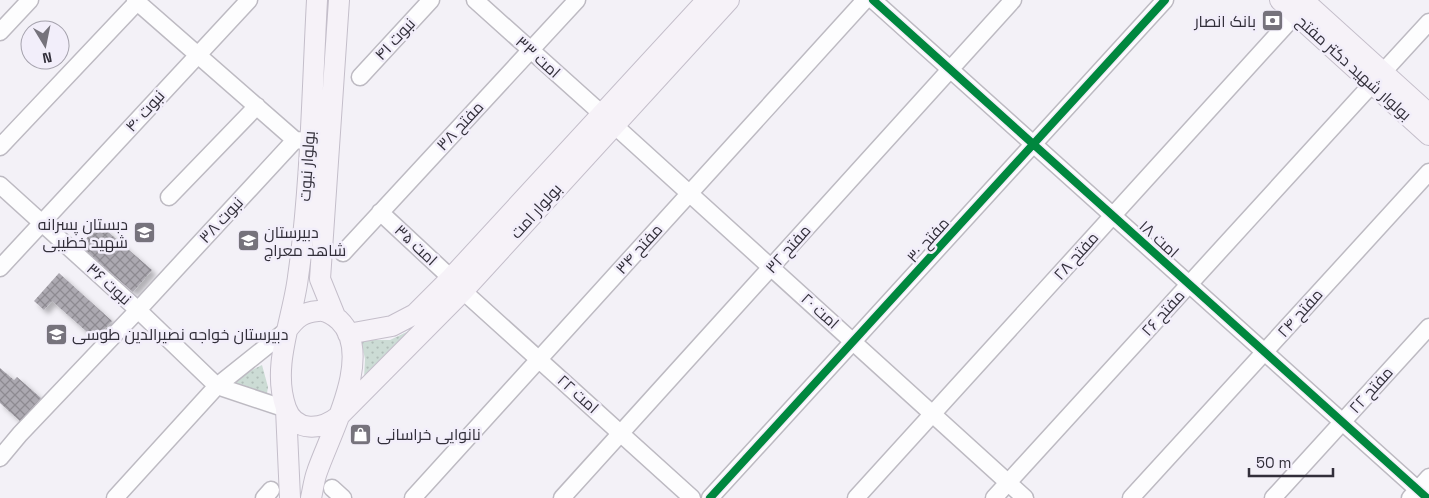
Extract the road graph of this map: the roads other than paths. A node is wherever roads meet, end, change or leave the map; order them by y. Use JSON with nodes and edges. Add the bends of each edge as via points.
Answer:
{"nodes":[{"id":1,"x":30,"y":0,"type":"edge"},
{"id":2,"x":249,"y":0,"type":"edge"},
{"id":3,"x":318,"y":0,"type":"edge"},
{"id":4,"x":339,"y":0,"type":"edge"},
{"id":5,"x":431,"y":0,"type":"edge"},
{"id":6,"x":475,"y":0,"type":"edge"},
{"id":7,"x":577,"y":0,"type":"edge"},
{"id":8,"x":707,"y":0,"type":"edge"},
{"id":9,"x":729,"y":0,"type":"edge"},
{"id":10,"x":865,"y":0,"type":"edge"},
{"id":11,"x":873,"y":0,"type":"edge"},
{"id":12,"x":1013,"y":0,"type":"edge"},
{"id":13,"x":1165,"y":0,"type":"edge"},
{"id":14,"x":1280,"y":0,"type":"edge"},
{"id":15,"x":137,"y":1,"type":"edge"},
{"id":16,"x":1304,"y":4,"type":"edge"},
{"id":17,"x":1429,"y":22,"type":"edge"},
{"id":18,"x":0,"y":32,"type":"edge"},
{"id":19,"x":530,"y":50,"type":"junction"},
{"id":20,"x":198,"y":53,"type":"junction"},
{"id":21,"x":950,"y":70,"type":"junction"},
{"id":22,"x":360,"y":78,"type":"dead end"},
{"id":23,"x":1378,"y":78,"type":"junction"},
{"id":24,"x":257,"y":106,"type":"junction"},
{"id":25,"x":1429,"y":114,"type":"edge"},
{"id":26,"x":608,"y":119,"type":"junction"},
{"id":27,"x":1429,"y":135,"type":"edge"},
{"id":28,"x":302,"y":141,"type":"junction"},
{"id":29,"x":1034,"y":144,"type":"junction"},
{"id":30,"x":0,"y":148,"type":"edge"},
{"id":31,"x":1429,"y":172,"type":"edge"},
{"id":32,"x":0,"y":185,"type":"edge"},
{"id":33,"x":690,"y":193,"type":"junction"},
{"id":34,"x":169,"y":196,"type":"dead end"},
{"id":35,"x":380,"y":212,"type":"junction"},
{"id":36,"x":1113,"y":216,"type":"junction"},
{"id":37,"x":42,"y":224,"type":"junction"},
{"id":38,"x":343,"y":253,"type":"dead end"},
{"id":39,"x":771,"y":267,"type":"junction"},
{"id":40,"x":0,"y":268,"type":"edge"},
{"id":41,"x":457,"y":284,"type":"junction"},
{"id":42,"x":1189,"y":284,"type":"junction"},
{"id":43,"x":138,"y":310,"type":"junction"},
{"id":44,"x":335,"y":316,"type":"junction"},
{"id":45,"x":1429,"y":327,"type":"edge"},
{"id":46,"x":287,"y":330,"type":"junction"},
{"id":47,"x":348,"y":334,"type":"junction"},
{"id":48,"x":853,"y":342,"type":"junction"},
{"id":49,"x":1265,"y":352,"type":"junction"},
{"id":50,"x":539,"y":359,"type":"junction"},
{"id":51,"x":217,"y":386,"type":"junction"},
{"id":52,"x":286,"y":408,"type":"junction"},
{"id":53,"x":933,"y":414,"type":"junction"},
{"id":54,"x":339,"y":416,"type":"junction"},
{"id":55,"x":1342,"y":422,"type":"junction"},
{"id":56,"x":20,"y":434,"type":"junction"},
{"id":57,"x":621,"y":434,"type":"junction"},
{"id":58,"x":0,"y":440,"type":"edge"},
{"id":59,"x":0,"y":458,"type":"edge"},
{"id":60,"x":1429,"y":477,"type":"edge"},
{"id":61,"x":1008,"y":482,"type":"junction"},
{"id":62,"x":1418,"y":495,"type":"edge"},
{"id":63,"x":115,"y":498,"type":"edge"},
{"id":64,"x":290,"y":498,"type":"edge"},
{"id":65,"x":311,"y":498,"type":"edge"},
{"id":66,"x":413,"y":498,"type":"edge"},
{"id":67,"x":562,"y":498,"type":"edge"},
{"id":68,"x":692,"y":498,"type":"edge"},
{"id":69,"x":710,"y":498,"type":"edge"},
{"id":70,"x":856,"y":498,"type":"edge"},
{"id":71,"x":994,"y":498,"type":"edge"},
{"id":72,"x":1025,"y":498,"type":"edge"},
{"id":73,"x":1131,"y":498,"type":"edge"},
{"id":74,"x":1273,"y":498,"type":"edge"}],
"edges":[{"from":1,"to":18,"type":"street"},
{"from":2,"to":20,"type":"street","name":"نبوت ۴۰"},
{"from":3,"to":28,"type":"main road","name":"بولوار نبوت"},
{"from":4,"to":44,"type":"main road","name":"بولوار نبوت","via":[[320,279]]},
{"from":5,"to":22,"type":"street","name":"نبوت ۴۱"},
{"from":6,"to":19,"type":"street","name":"امت ۳۳"},
{"from":7,"to":19,"type":"street","name":"مفتح ۳۸"},
{"from":8,"to":26,"type":"main road","name":"بولوار امت"},
{"from":9,"to":26,"type":"main road","name":"بولوار امت"},
{"from":10,"to":33,"type":"street","name":"مفتح ۳۴"},
{"from":11,"to":21,"type":"street","name":"امت ۱۸"},
{"from":12,"to":21,"type":"street","name":"مفتح ۳۲"},
{"from":13,"to":29,"type":"street","name":"مفتح ۳۰"},
{"from":14,"to":16,"type":"main road","name":"بولوار شهید دکتر مفتح"},
{"from":15,"to":20,"type":"street"},
{"from":15,"to":30,"type":"street"},
{"from":16,"to":23,"type":"main road","name":"بولوار شهید دکتر مفتح"},
{"from":16,"to":36,"type":"street","name":"مفتح ۲۸"},
{"from":17,"to":23,"type":"street","name":"مفتح ۲۶"},
{"from":19,"to":26,"type":"street","name":"امت ۳۳"},
{"from":19,"to":35,"type":"street","name":"مفتح ۳۸"},
{"from":20,"to":24,"type":"street"},
{"from":20,"to":37,"type":"street","name":"نبوت ۴۰"},
{"from":21,"to":29,"type":"street","name":"امت ۱۸"},
{"from":21,"to":39,"type":"street","name":"مفتح ۳۲"},
{"from":23,"to":25,"type":"main road","name":"بولوار شهید دکتر مفتح"},
{"from":23,"to":27,"type":"main road","name":"بولوار شهید دکتر مفتح"},
{"from":23,"to":42,"type":"street","name":"مفتح ۲۶"},
{"from":24,"to":28,"type":"street"},
{"from":24,"to":34,"type":"street"},
{"from":26,"to":33,"type":"street","name":"امت ۲۰"},
{"from":26,"to":41,"type":"main road","name":"بولوار امت"},
{"from":28,"to":43,"type":"street","name":"نبوت ۳۸"},
{"from":28,"to":46,"type":"main road","name":"بولوار نبوت","via":[[298,278]]},
{"from":29,"to":36,"type":"street","name":"امت ۱۸"},
{"from":29,"to":48,"type":"street","name":"مفتح ۳۰"},
{"from":31,"to":49,"type":"street","name":"مفتح ۲۴"},
{"from":32,"to":37,"type":"street","name":"نبوت ۳۶"},
{"from":33,"to":39,"type":"street","name":"امت ۲۰"},
{"from":33,"to":50,"type":"street","name":"مفتح ۳۴"},
{"from":35,"to":38,"type":"street","name":"مفتح ۳۸"},
{"from":35,"to":41,"type":"street","name":"امت ۳۵"},
{"from":36,"to":42,"type":"street","name":"امت ۱۸"},
{"from":36,"to":53,"type":"street","name":"مفتح ۲۸"},
{"from":37,"to":40,"type":"street","name":"نبوت ۴۰"},
{"from":37,"to":43,"type":"street","name":"نبوت ۳۶"},
{"from":39,"to":48,"type":"street","name":"امت ۲۰"},
{"from":39,"to":57,"type":"street","name":"مفتح ۳۲"},
{"from":41,"to":47,"type":"main road","name":"بولوار امت","via":[[392,326]]},
{"from":41,"to":50,"type":"street","name":"امت ۲۲"},
{"from":41,"to":54,"type":"main road","name":"بولوار امت"},
{"from":42,"to":49,"type":"street","name":"امت ۱۸"},
{"from":42,"to":61,"type":"street","name":"مفتح ۲۶"},
{"from":43,"to":51,"type":"street","name":"نبوت ۳۶"},
{"from":43,"to":56,"type":"street","name":"نبوت ۳۸"},
{"from":44,"to":46,"type":"main road","via":[[322,311],[308,312],[295,318]]},
{"from":44,"to":47,"type":"main road"},
{"from":45,"to":55,"type":"street","name":"مفتح ۲۲"},
{"from":46,"to":51,"type":"street"},
{"from":46,"to":52,"type":"main road","via":[[282,356]]},
{"from":47,"to":54,"type":"main road","via":[[351,376]]},
{"from":48,"to":53,"type":"street","name":"امت ۲۰"},
{"from":48,"to":69,"type":"street","name":"مفتح ۳۰"},
{"from":49,"to":55,"type":"street","name":"امت ۱۸"},
{"from":49,"to":73,"type":"street","name":"مفتح ۲۴"},
{"from":50,"to":57,"type":"street","name":"امت ۲۲"},
{"from":50,"to":66,"type":"street","name":"مفتح ۳۴"},
{"from":51,"to":52,"type":"street"},
{"from":51,"to":63,"type":"street"},
{"from":52,"to":54,"type":"main road","via":[[298,423],[316,428]]},
{"from":52,"to":64,"type":"main road"},
{"from":53,"to":61,"type":"street","name":"امت ۲۰"},
{"from":53,"to":70,"type":"street","name":"مفتح ۲۸"},
{"from":54,"to":65,"type":"main road","via":[[316,473]]},
{"from":55,"to":62,"type":"street","name":"امت ۱۸"},
{"from":55,"to":74,"type":"street","name":"مفتح ۲۲"},
{"from":56,"to":58,"type":"street"},
{"from":56,"to":59,"type":"street","name":"نبوت ۳۸"},
{"from":57,"to":67,"type":"street","name":"مفتح ۳۲"},
{"from":57,"to":68,"type":"street","name":"امت ۲۲"},
{"from":60,"to":62,"type":"street"},
{"from":61,"to":71,"type":"street","name":"مفتح ۲۶"},
{"from":61,"to":72,"type":"street","name":"امت ۲۰"}]}
